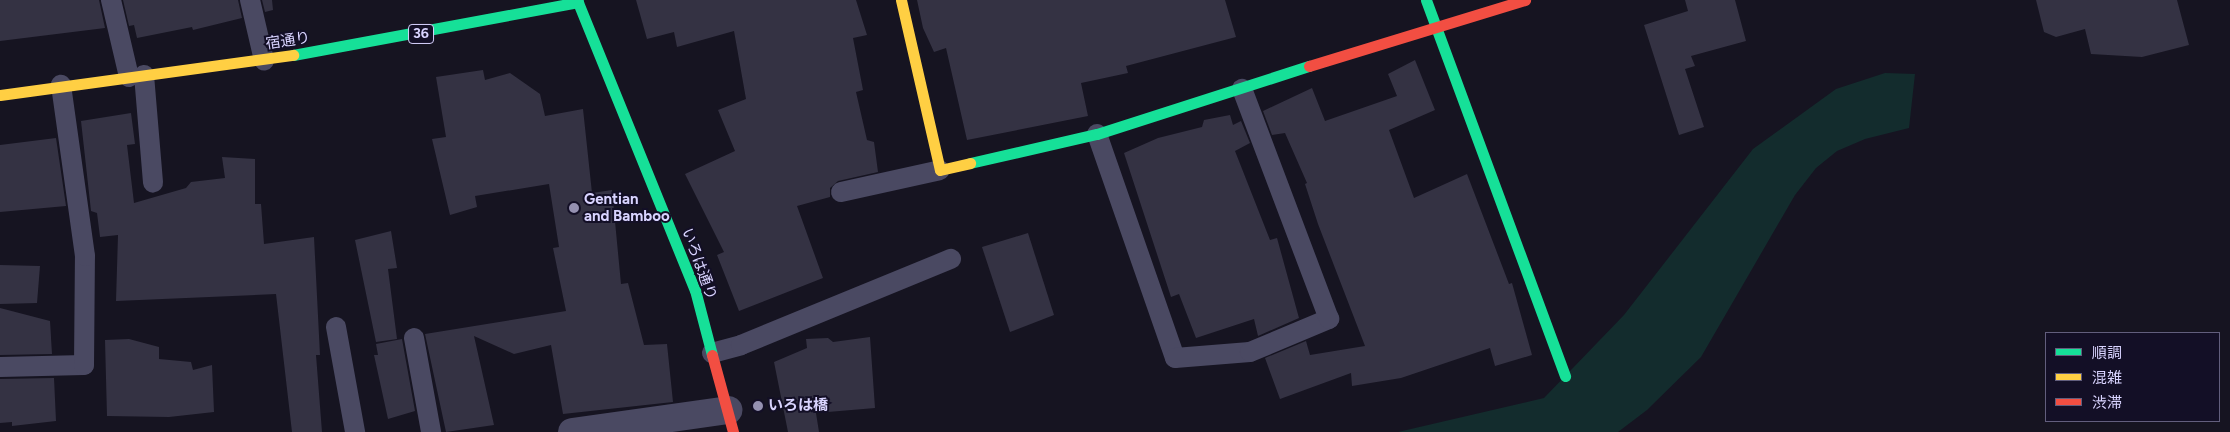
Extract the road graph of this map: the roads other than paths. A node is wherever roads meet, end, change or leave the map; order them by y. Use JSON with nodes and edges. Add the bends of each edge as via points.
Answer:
{"nodes":[{"id":1,"x":111,"y":0,"type":"edge"},
{"id":2,"x":250,"y":0,"type":"edge"},
{"id":3,"x":901,"y":0,"type":"edge"},
{"id":4,"x":1426,"y":0,"type":"edge"},
{"id":5,"x":1525,"y":0,"type":"edge"},
{"id":6,"x":577,"y":1,"type":"edge"},
{"id":7,"x":1435,"y":25,"type":"junction"},
{"id":8,"x":264,"y":60,"type":"junction"},
{"id":9,"x":136,"y":76,"type":"junction"},
{"id":10,"x":61,"y":85,"type":"junction"},
{"id":11,"x":1242,"y":89,"type":"junction"},
{"id":12,"x":0,"y":95,"type":"edge"},
{"id":13,"x":1097,"y":134,"type":"junction"},
{"id":14,"x":940,"y":170,"type":"junction"},
{"id":15,"x":153,"y":183,"type":"dead end"},
{"id":16,"x":841,"y":192,"type":"dead end"},
{"id":17,"x":951,"y":259,"type":"dead end"},
{"id":18,"x":336,"y":327,"type":"dead end"},
{"id":19,"x":414,"y":338,"type":"dead end"},
{"id":20,"x":712,"y":353,"type":"junction"},
{"id":21,"x":0,"y":367,"type":"edge"},
{"id":22,"x":1565,"y":376,"type":"dead end"},
{"id":23,"x":730,"y":421,"type":"edge"},
{"id":24,"x":355,"y":432,"type":"edge"},
{"id":25,"x":431,"y":432,"type":"edge"},
{"id":26,"x":572,"y":432,"type":"edge"}],
"edges":[{"from":1,"to":9,"type":"lane"},
{"from":2,"to":8,"type":"lane"},
{"from":3,"to":14,"type":"street"},
{"from":4,"to":7,"type":"street"},
{"from":5,"to":7,"type":"street"},
{"from":6,"to":8,"type":"street","name":"宿通り","number":"36","via":[[402,37]]},
{"from":6,"to":20,"type":"street","name":"いろは通り","number":"36","via":[[662,205],[694,290]]},
{"from":7,"to":11,"type":"street"},
{"from":7,"to":22,"type":"street"},
{"from":8,"to":9,"type":"street","name":"宿通り","number":"36"},
{"from":9,"to":10,"type":"street","name":"宿通り","number":"36"},
{"from":9,"to":15,"type":"lane"},
{"from":10,"to":12,"type":"street","name":"宿通り","number":"36"},
{"from":10,"to":21,"type":"lane","via":[[85,256],[84,365]]},
{"from":11,"to":13,"type":"street"},
{"from":11,"to":13,"type":"lane","via":[[1328,320],[1250,352],[1175,358]]},
{"from":13,"to":14,"type":"street"},
{"from":14,"to":16,"type":"lane"},
{"from":17,"to":20,"type":"lane","via":[[742,345]]},
{"from":18,"to":24,"type":"lane"},
{"from":19,"to":25,"type":"lane"},
{"from":20,"to":23,"type":"street","name":"いろは通り","number":"36"},
{"from":23,"to":26,"type":"street"}]}
